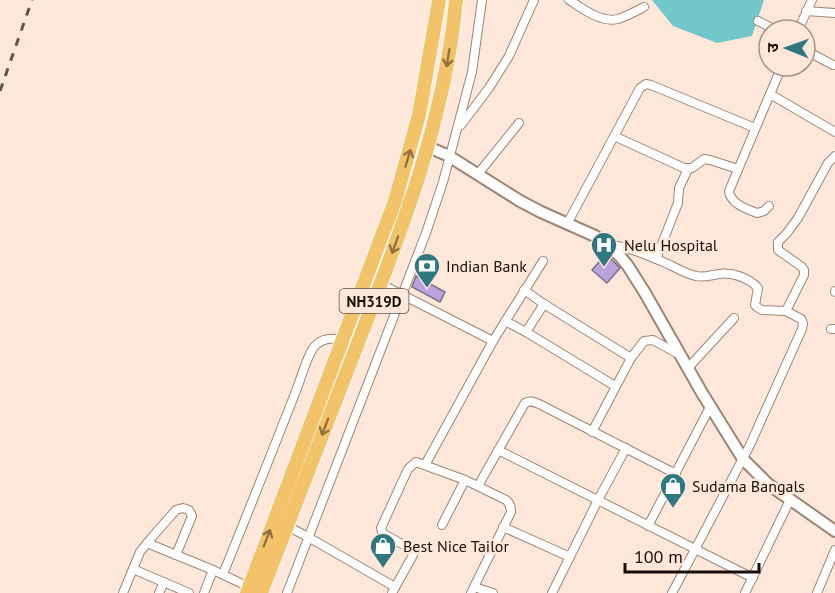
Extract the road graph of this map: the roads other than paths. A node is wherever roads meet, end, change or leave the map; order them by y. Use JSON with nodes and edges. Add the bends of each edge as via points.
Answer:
{"nodes":[{"id":1,"x":439,"y":0,"type":"edge"},
{"id":2,"x":456,"y":0,"type":"edge"},
{"id":3,"x":482,"y":0,"type":"edge"},
{"id":4,"x":534,"y":0,"type":"edge"},
{"id":5,"x":569,"y":0,"type":"edge"},
{"id":6,"x":802,"y":0,"type":"edge"},
{"id":7,"x":809,"y":5,"type":"edge"},
{"id":8,"x":644,"y":7,"type":"dead end"},
{"id":9,"x":835,"y":13,"type":"edge"},
{"id":10,"x":817,"y":56,"type":"edge"},
{"id":11,"x":833,"y":65,"type":"dead end"},
{"id":12,"x":777,"y":78,"type":"edge"},
{"id":13,"x":770,"y":94,"type":"junction"},
{"id":14,"x":519,"y":123,"type":"dead end"},
{"id":15,"x":755,"y":128,"type":"junction"},
{"id":16,"x":457,"y":129,"type":"junction"},
{"id":17,"x":835,"y":132,"type":"edge"},
{"id":18,"x":614,"y":136,"type":"junction"},
{"id":19,"x":428,"y":147,"type":"junction"},
{"id":20,"x":449,"y":156,"type":"junction"},
{"id":21,"x":835,"y":156,"type":"edge"},
{"id":22,"x":688,"y":169,"type":"junction"},
{"id":23,"x":738,"y":169,"type":"junction"},
{"id":24,"x":478,"y":174,"type":"junction"},
{"id":25,"x":769,"y":206,"type":"dead end"},
{"id":26,"x":567,"y":224,"type":"junction"},
{"id":27,"x":606,"y":244,"type":"junction"},
{"id":28,"x":657,"y":259,"type":"junction"},
{"id":29,"x":543,"y":261,"type":"dead end"},
{"id":30,"x":381,"y":284,"type":"junction"},
{"id":31,"x":524,"y":290,"type":"junction"},
{"id":32,"x":402,"y":296,"type":"junction"},
{"id":33,"x":544,"y":304,"type":"junction"},
{"id":34,"x":786,"y":310,"type":"junction"},
{"id":35,"x":734,"y":318,"type":"dead end"},
{"id":36,"x":505,"y":321,"type":"junction"},
{"id":37,"x":526,"y":332,"type":"junction"},
{"id":38,"x":337,"y":339,"type":"junction"},
{"id":39,"x":493,"y":341,"type":"junction"},
{"id":40,"x":681,"y":355,"type":"junction"},
{"id":41,"x":631,"y":358,"type":"junction"},
{"id":42,"x":688,"y":368,"type":"junction"},
{"id":43,"x":615,"y":386,"type":"junction"},
{"id":44,"x":710,"y":406,"type":"junction"},
{"id":45,"x":592,"y":432,"type":"junction"},
{"id":46,"x":626,"y":448,"type":"junction"},
{"id":47,"x":498,"y":450,"type":"junction"},
{"id":48,"x":743,"y":459,"type":"junction"},
{"id":49,"x":425,"y":465,"type":"junction"},
{"id":50,"x":676,"y":474,"type":"junction"},
{"id":51,"x":465,"y":480,"type":"junction"},
{"id":52,"x":478,"y":486,"type":"junction"},
{"id":53,"x":598,"y":500,"type":"junction"},
{"id":54,"x":790,"y":500,"type":"junction"},
{"id":55,"x":442,"y":525,"type":"dead end"},
{"id":56,"x":287,"y":526,"type":"junction"},
{"id":57,"x":648,"y":526,"type":"junction"},
{"id":58,"x":503,"y":527,"type":"junction"},
{"id":59,"x":835,"y":531,"type":"edge"},
{"id":60,"x":308,"y":537,"type":"junction"},
{"id":61,"x":147,"y":543,"type":"junction"},
{"id":62,"x":695,"y":549,"type":"junction"},
{"id":63,"x":835,"y":550,"type":"edge"},
{"id":64,"x":177,"y":555,"type":"junction"},
{"id":65,"x":570,"y":557,"type":"junction"},
{"id":66,"x":132,"y":569,"type":"junction"},
{"id":67,"x":213,"y":570,"type":"junction"},
{"id":68,"x":225,"y":575,"type":"junction"},
{"id":69,"x":753,"y":578,"type":"junction"},
{"id":70,"x":164,"y":582,"type":"junction"},
{"id":71,"x":249,"y":589,"type":"edge"},
{"id":72,"x":394,"y":590,"type":"edge"},
{"id":73,"x":472,"y":590,"type":"edge"},
{"id":74,"x":123,"y":593,"type":"edge"},
{"id":75,"x":159,"y":593,"type":"edge"},
{"id":76,"x":189,"y":593,"type":"edge"},
{"id":77,"x":204,"y":593,"type":"edge"},
{"id":78,"x":287,"y":593,"type":"edge"},
{"id":79,"x":493,"y":593,"type":"edge"},
{"id":80,"x":552,"y":593,"type":"edge"},
{"id":81,"x":672,"y":593,"type":"edge"},
{"id":82,"x":745,"y":593,"type":"edge"},
{"id":83,"x":817,"y":593,"type":"edge"}],
"edges":[{"from":38,"to":1,"type":"highway","number":"NH319D","one_way":true,"via":[[395,201],[411,148]]},
{"from":2,"to":19,"type":"highway","number":"NH319D","one_way":true,"via":[[447,65]]},
{"from":3,"to":16,"type":"street","via":[[472,72]]},
{"from":4,"to":16,"type":"street","via":[[509,56]]},
{"from":5,"to":8,"type":"street","via":[[605,19],[618,19]]},
{"from":6,"to":7,"type":"street"},
{"from":7,"to":9,"type":"street"},
{"from":10,"to":11,"type":"street"},
{"from":12,"to":13,"type":"street"},
{"from":13,"to":15,"type":"street"},
{"from":13,"to":17,"type":"street"},
{"from":14,"to":24,"type":"street"},
{"from":15,"to":18,"type":"street","via":[[646,84],[640,87]]},
{"from":15,"to":23,"type":"street"},
{"from":16,"to":20,"type":"street"},
{"from":18,"to":22,"type":"street"},
{"from":18,"to":26,"type":"street"},
{"from":19,"to":20,"type":"street"},
{"from":19,"to":30,"type":"highway","number":"NH319D","one_way":true},
{"from":20,"to":24,"type":"street"},
{"from":20,"to":32,"type":"street"},
{"from":21,"to":34,"type":"street","via":[[792,226],[777,243],[778,250],[804,270]]},
{"from":22,"to":23,"type":"street","via":[[704,159]]},
{"from":22,"to":28,"type":"street"},
{"from":23,"to":25,"type":"street","via":[[730,198],[757,213]]},
{"from":24,"to":26,"type":"street"},
{"from":26,"to":27,"type":"street"},
{"from":27,"to":28,"type":"street"},
{"from":27,"to":40,"type":"street","via":[[628,266]]},
{"from":28,"to":34,"type":"street","via":[[697,276],[736,276],[758,288],[757,308]]},
{"from":29,"to":31,"type":"street"},
{"from":30,"to":32,"type":"street"},
{"from":30,"to":56,"type":"highway","number":"NH319D","one_way":true},
{"from":31,"to":33,"type":"street"},
{"from":31,"to":36,"type":"street"},
{"from":32,"to":39,"type":"street"},
{"from":32,"to":60,"type":"street"},
{"from":33,"to":37,"type":"street"},
{"from":33,"to":41,"type":"street"},
{"from":34,"to":48,"type":"street","via":[[802,321],[802,329]]},
{"from":35,"to":42,"type":"street"},
{"from":36,"to":37,"type":"street"},
{"from":36,"to":39,"type":"street"},
{"from":37,"to":43,"type":"street"},
{"from":38,"to":68,"type":"street","via":[[322,341],[312,350]]},
{"from":71,"to":38,"type":"highway","number":"NH319D","one_way":true},
{"from":39,"to":49,"type":"street"},
{"from":40,"to":41,"type":"street","via":[[649,339]]},
{"from":40,"to":42,"type":"street"},
{"from":41,"to":43,"type":"street"},
{"from":42,"to":44,"type":"street"},
{"from":43,"to":45,"type":"street"},
{"from":44,"to":48,"type":"street"},
{"from":44,"to":50,"type":"street"},
{"from":45,"to":46,"type":"street"},
{"from":45,"to":47,"type":"street","via":[[528,401]]},
{"from":46,"to":50,"type":"street"},
{"from":46,"to":53,"type":"street"},
{"from":47,"to":52,"type":"street"},
{"from":47,"to":53,"type":"street"},
{"from":48,"to":54,"type":"street"},
{"from":48,"to":62,"type":"street"},
{"from":49,"to":51,"type":"street"},
{"from":49,"to":72,"type":"street","via":[[416,462],[408,469],[381,528],[413,555]]},
{"from":50,"to":57,"type":"street"},
{"from":51,"to":52,"type":"street"},
{"from":51,"to":55,"type":"street"},
{"from":52,"to":58,"type":"street","via":[[508,502],[511,512]]},
{"from":53,"to":57,"type":"street"},
{"from":53,"to":65,"type":"street"},
{"from":54,"to":59,"type":"street"},
{"from":54,"to":69,"type":"street"},
{"from":56,"to":60,"type":"street"},
{"from":56,"to":71,"type":"highway","number":"NH319D"},
{"from":57,"to":62,"type":"street"},
{"from":58,"to":65,"type":"street"},
{"from":58,"to":73,"type":"street"},
{"from":60,"to":72,"type":"street"},
{"from":60,"to":78,"type":"street"},
{"from":61,"to":64,"type":"street"},
{"from":61,"to":64,"type":"street","via":[[176,510],[189,510],[192,519]]},
{"from":61,"to":66,"type":"street"},
{"from":62,"to":69,"type":"street"},
{"from":62,"to":81,"type":"street"},
{"from":63,"to":83,"type":"street"},
{"from":64,"to":67,"type":"street"},
{"from":65,"to":80,"type":"street"},
{"from":66,"to":70,"type":"street"},
{"from":66,"to":74,"type":"street"},
{"from":67,"to":68,"type":"street"},
{"from":67,"to":77,"type":"street"},
{"from":68,"to":71,"type":"street"},
{"from":69,"to":82,"type":"street"},
{"from":70,"to":75,"type":"street"},
{"from":70,"to":76,"type":"street"},
{"from":73,"to":79,"type":"street"}]}
